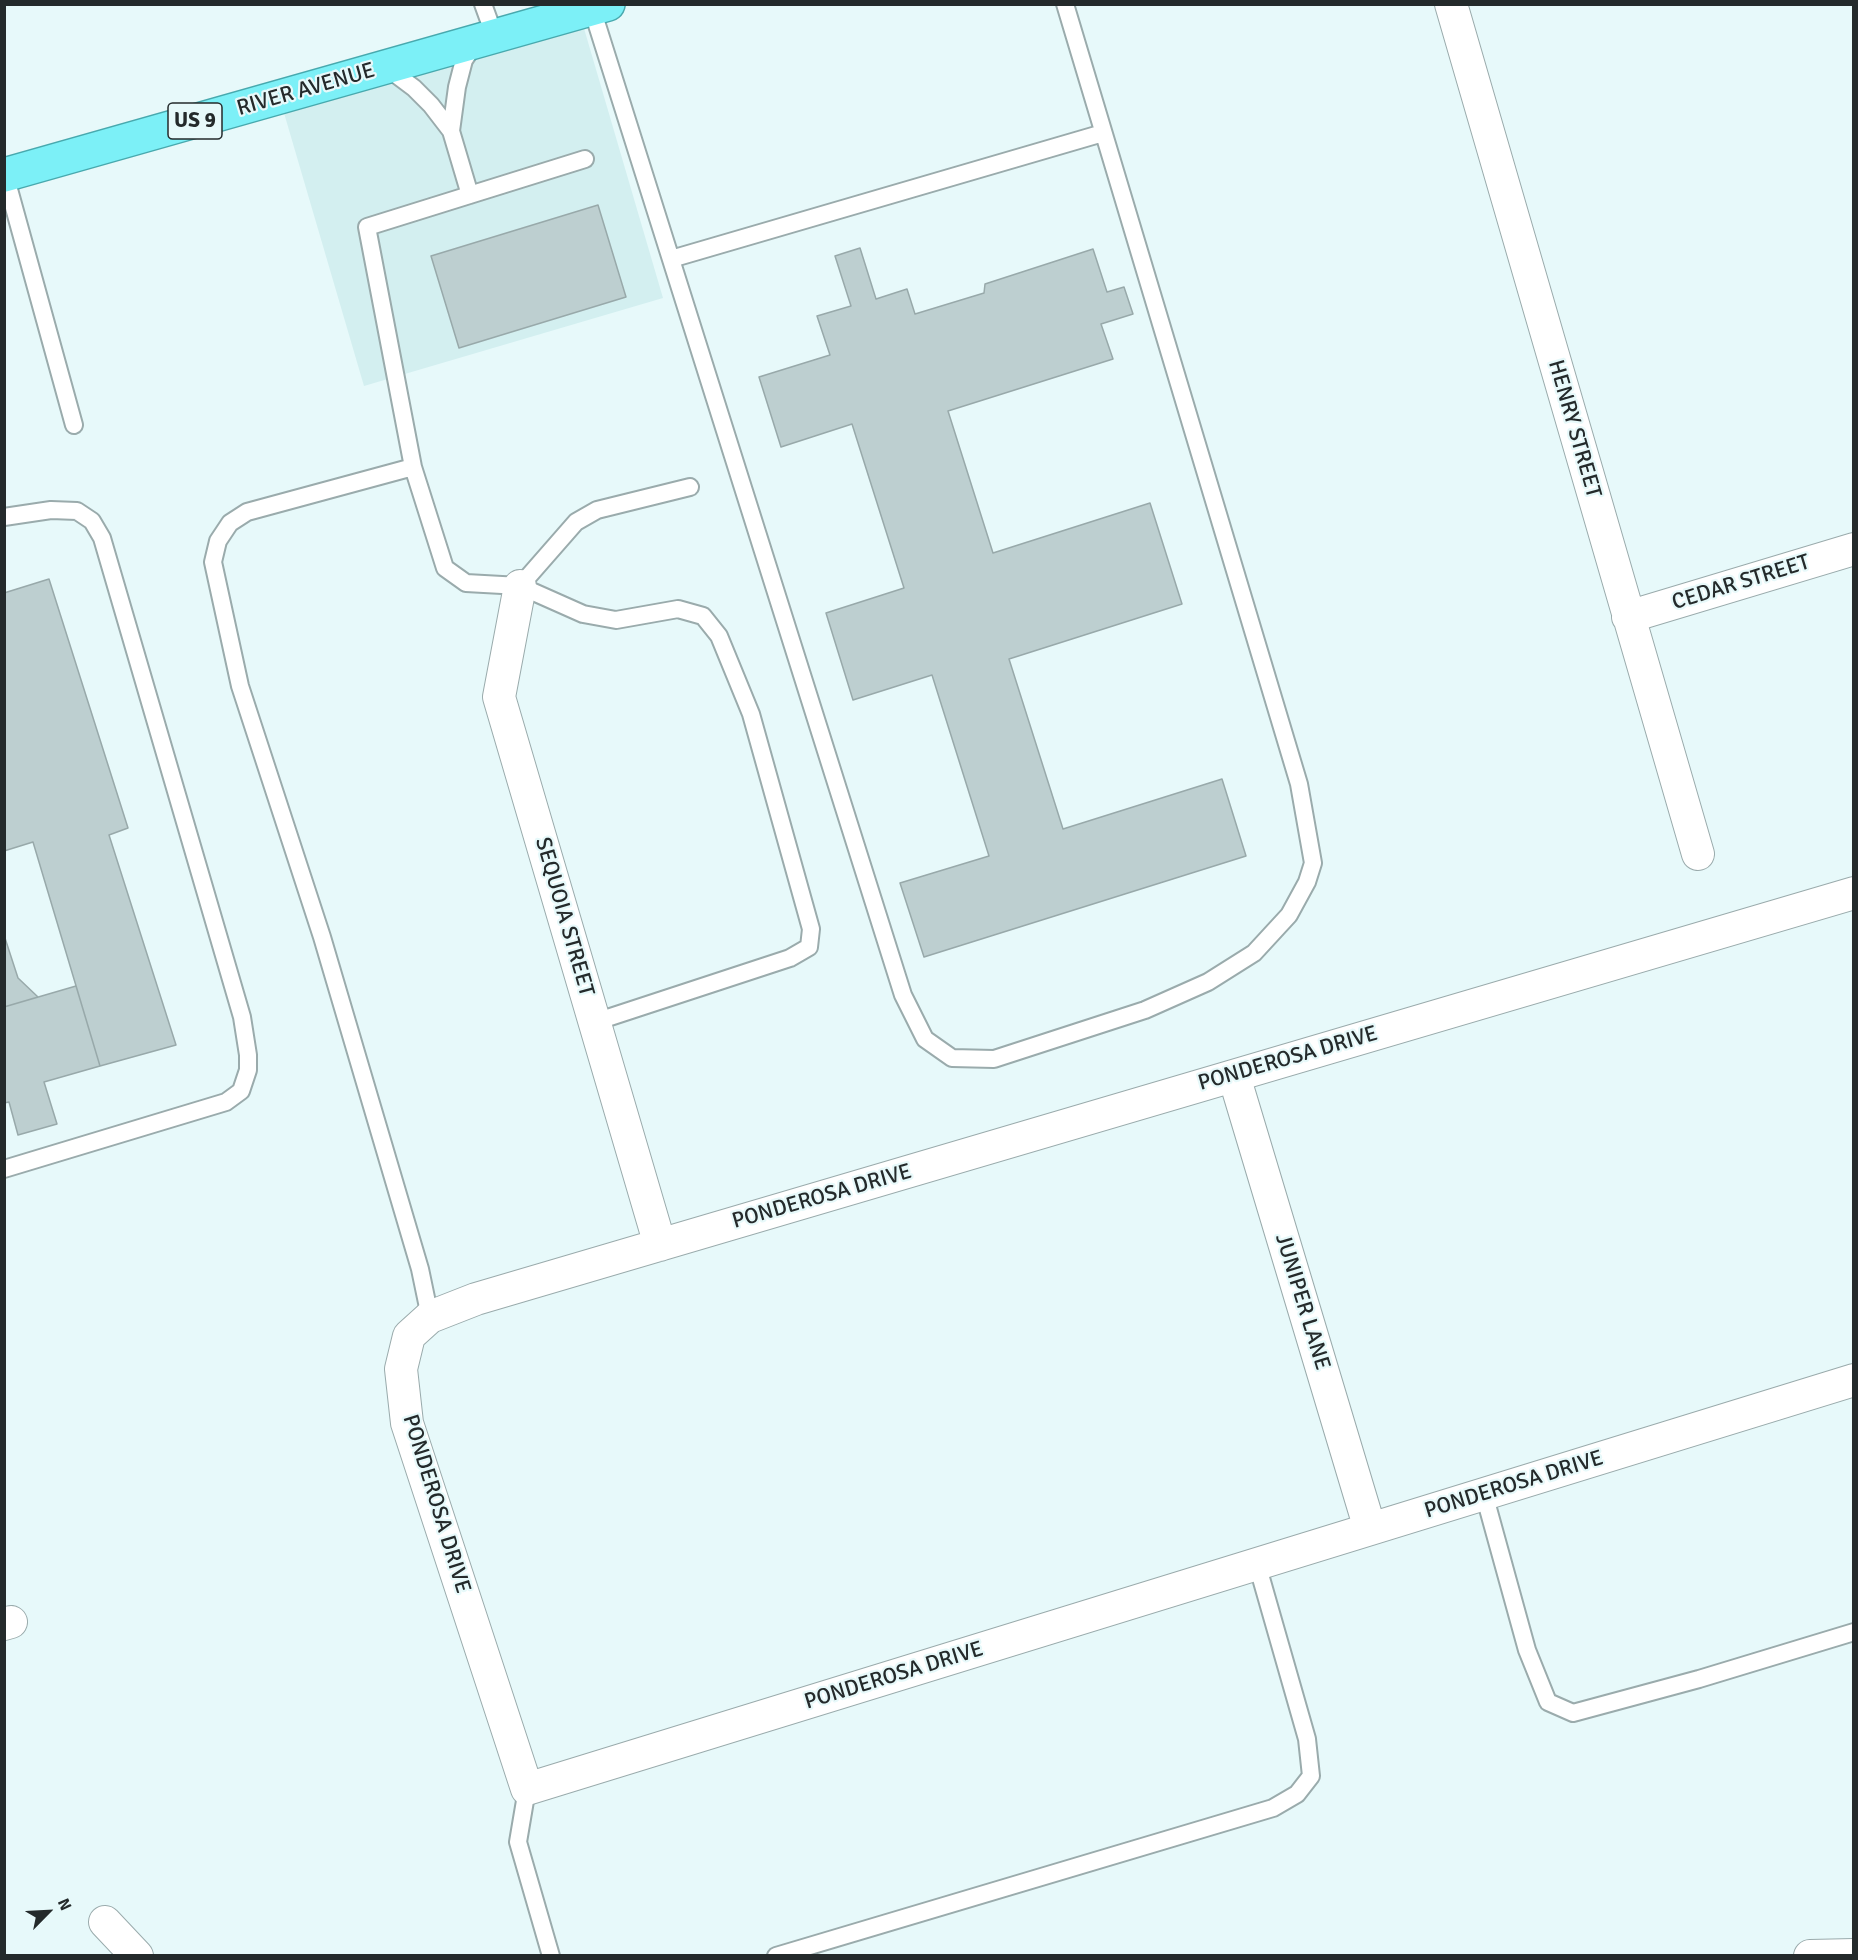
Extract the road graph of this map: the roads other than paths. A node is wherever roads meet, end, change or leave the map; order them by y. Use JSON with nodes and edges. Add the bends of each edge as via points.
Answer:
{"nodes":[{"id":1,"x":483,"y":4,"type":"edge"},
{"id":2,"x":1065,"y":4,"type":"edge"},
{"id":3,"x":1451,"y":4,"type":"edge"},
{"id":4,"x":600,"y":7,"type":"edge"},
{"id":5,"x":485,"y":39,"type":"junction"},
{"id":6,"x":387,"y":67,"type":"junction"},
{"id":7,"x":451,"y":132,"type":"junction"},
{"id":8,"x":1103,"y":133,"type":"junction"},
{"id":9,"x":585,"y":159,"type":"dead end"},
{"id":10,"x":5,"y":175,"type":"edge"},
{"id":11,"x":470,"y":195,"type":"junction"},
{"id":12,"x":670,"y":259,"type":"junction"},
{"id":13,"x":74,"y":424,"type":"dead end"},
{"id":14,"x":412,"y":467,"type":"junction"},
{"id":15,"x":690,"y":487,"type":"dead end"},
{"id":16,"x":4,"y":517,"type":"edge"},
{"id":17,"x":1854,"y":549,"type":"edge"},
{"id":18,"x":520,"y":586,"type":"junction"},
{"id":19,"x":1628,"y":616,"type":"junction"},
{"id":20,"x":1698,"y":854,"type":"dead end"},
{"id":21,"x":1854,"y":893,"type":"edge"},
{"id":22,"x":594,"y":1022,"type":"junction"},
{"id":23,"x":1234,"y":1076,"type":"junction"},
{"id":24,"x":4,"y":1170,"type":"edge"},
{"id":25,"x":660,"y":1245,"type":"junction"},
{"id":26,"x":430,"y":1317,"type":"junction"},
{"id":27,"x":1854,"y":1380,"type":"edge"},
{"id":28,"x":1484,"y":1494,"type":"junction"},
{"id":29,"x":1370,"y":1529,"type":"junction"},
{"id":30,"x":1257,"y":1564,"type":"junction"},
{"id":31,"x":1854,"y":1632,"type":"edge"},
{"id":32,"x":527,"y":1789,"type":"junction"},
{"id":33,"x":105,"y":1922,"type":"dead end"},
{"id":34,"x":1854,"y":1955,"type":"edge"},
{"id":35,"x":137,"y":1956,"type":"edge"},
{"id":36,"x":551,"y":1956,"type":"edge"},
{"id":37,"x":776,"y":1956,"type":"edge"},
{"id":38,"x":1810,"y":1956,"type":"edge"}],
"edges":[{"from":1,"to":5,"type":"lane"},
{"from":2,"to":8,"type":"lane"},
{"from":3,"to":19,"type":"street","name":"HENRY STREET"},
{"from":4,"to":5,"type":"highway","name":"RIVER AVENUE","number":"US 9"},
{"from":4,"to":12,"type":"lane"},
{"from":5,"to":6,"type":"highway","name":"RIVER AVENUE","number":"US 9"},
{"from":5,"to":7,"type":"lane","via":[[464,60]]},
{"from":6,"to":7,"type":"lane","via":[[431,105]]},
{"from":6,"to":10,"type":"highway","name":"RIVER AVENUE","number":"US 9"},
{"from":7,"to":11,"type":"lane"},
{"from":8,"to":12,"type":"lane"},
{"from":8,"to":12,"type":"lane","via":[[1299,784],[1313,863],[1289,915],[1254,952],[1208,982],[1145,1010],[994,1059],[952,1058],[925,1039],[903,995]]},
{"from":9,"to":11,"type":"lane"},
{"from":10,"to":13,"type":"lane"},
{"from":11,"to":14,"type":"lane","via":[[366,227]]},
{"from":14,"to":18,"type":"lane","via":[[446,568],[466,583]]},
{"from":14,"to":26,"type":"lane","via":[[247,512],[230,523],[218,541],[213,562],[240,686],[322,937],[420,1269]]},
{"from":15,"to":18,"type":"lane","via":[[597,510],[576,522]]},
{"from":16,"to":24,"type":"lane","via":[[51,510],[77,512],[92,521],[102,538],[242,1017],[248,1055],[248,1071],[241,1091],[226,1102]]},
{"from":17,"to":19,"type":"street","name":"CEDAR STREET"},
{"from":18,"to":22,"type":"street","name":"SEQUOIA STREET","via":[[499,697]]},
{"from":18,"to":22,"type":"lane","via":[[583,614],[616,620],[678,609],[703,616],[719,636],[751,714],[811,929],[810,947],[790,958]]},
{"from":19,"to":20,"type":"street","name":"HENRY STREET"},
{"from":21,"to":23,"type":"street","name":"PONDEROSA DRIVE"},
{"from":22,"to":25,"type":"street","name":"SEQUOIA STREET"},
{"from":23,"to":25,"type":"street","name":"PONDEROSA DRIVE"},
{"from":23,"to":29,"type":"street","name":"JUNIPER LANE"},
{"from":25,"to":26,"type":"street","name":"PONDEROSA DRIVE","via":[[476,1299]]},
{"from":26,"to":32,"type":"street","name":"PONDEROSA DRIVE","via":[[409,1336],[401,1369],[407,1423]]},
{"from":27,"to":28,"type":"street","name":"PONDEROSA DRIVE"},
{"from":28,"to":29,"type":"street","name":"PONDEROSA DRIVE"},
{"from":28,"to":31,"type":"lane","via":[[1527,1650],[1548,1702],[1573,1713]]},
{"from":29,"to":30,"type":"street","name":"PONDEROSA DRIVE"},
{"from":30,"to":32,"type":"street","name":"PONDEROSA DRIVE"},
{"from":30,"to":37,"type":"lane","via":[[1307,1739],[1311,1776],[1297,1794],[1273,1808]]},
{"from":32,"to":36,"type":"lane","via":[[518,1842]]},
{"from":33,"to":35,"type":"street"},
{"from":34,"to":38,"type":"street"}]}
